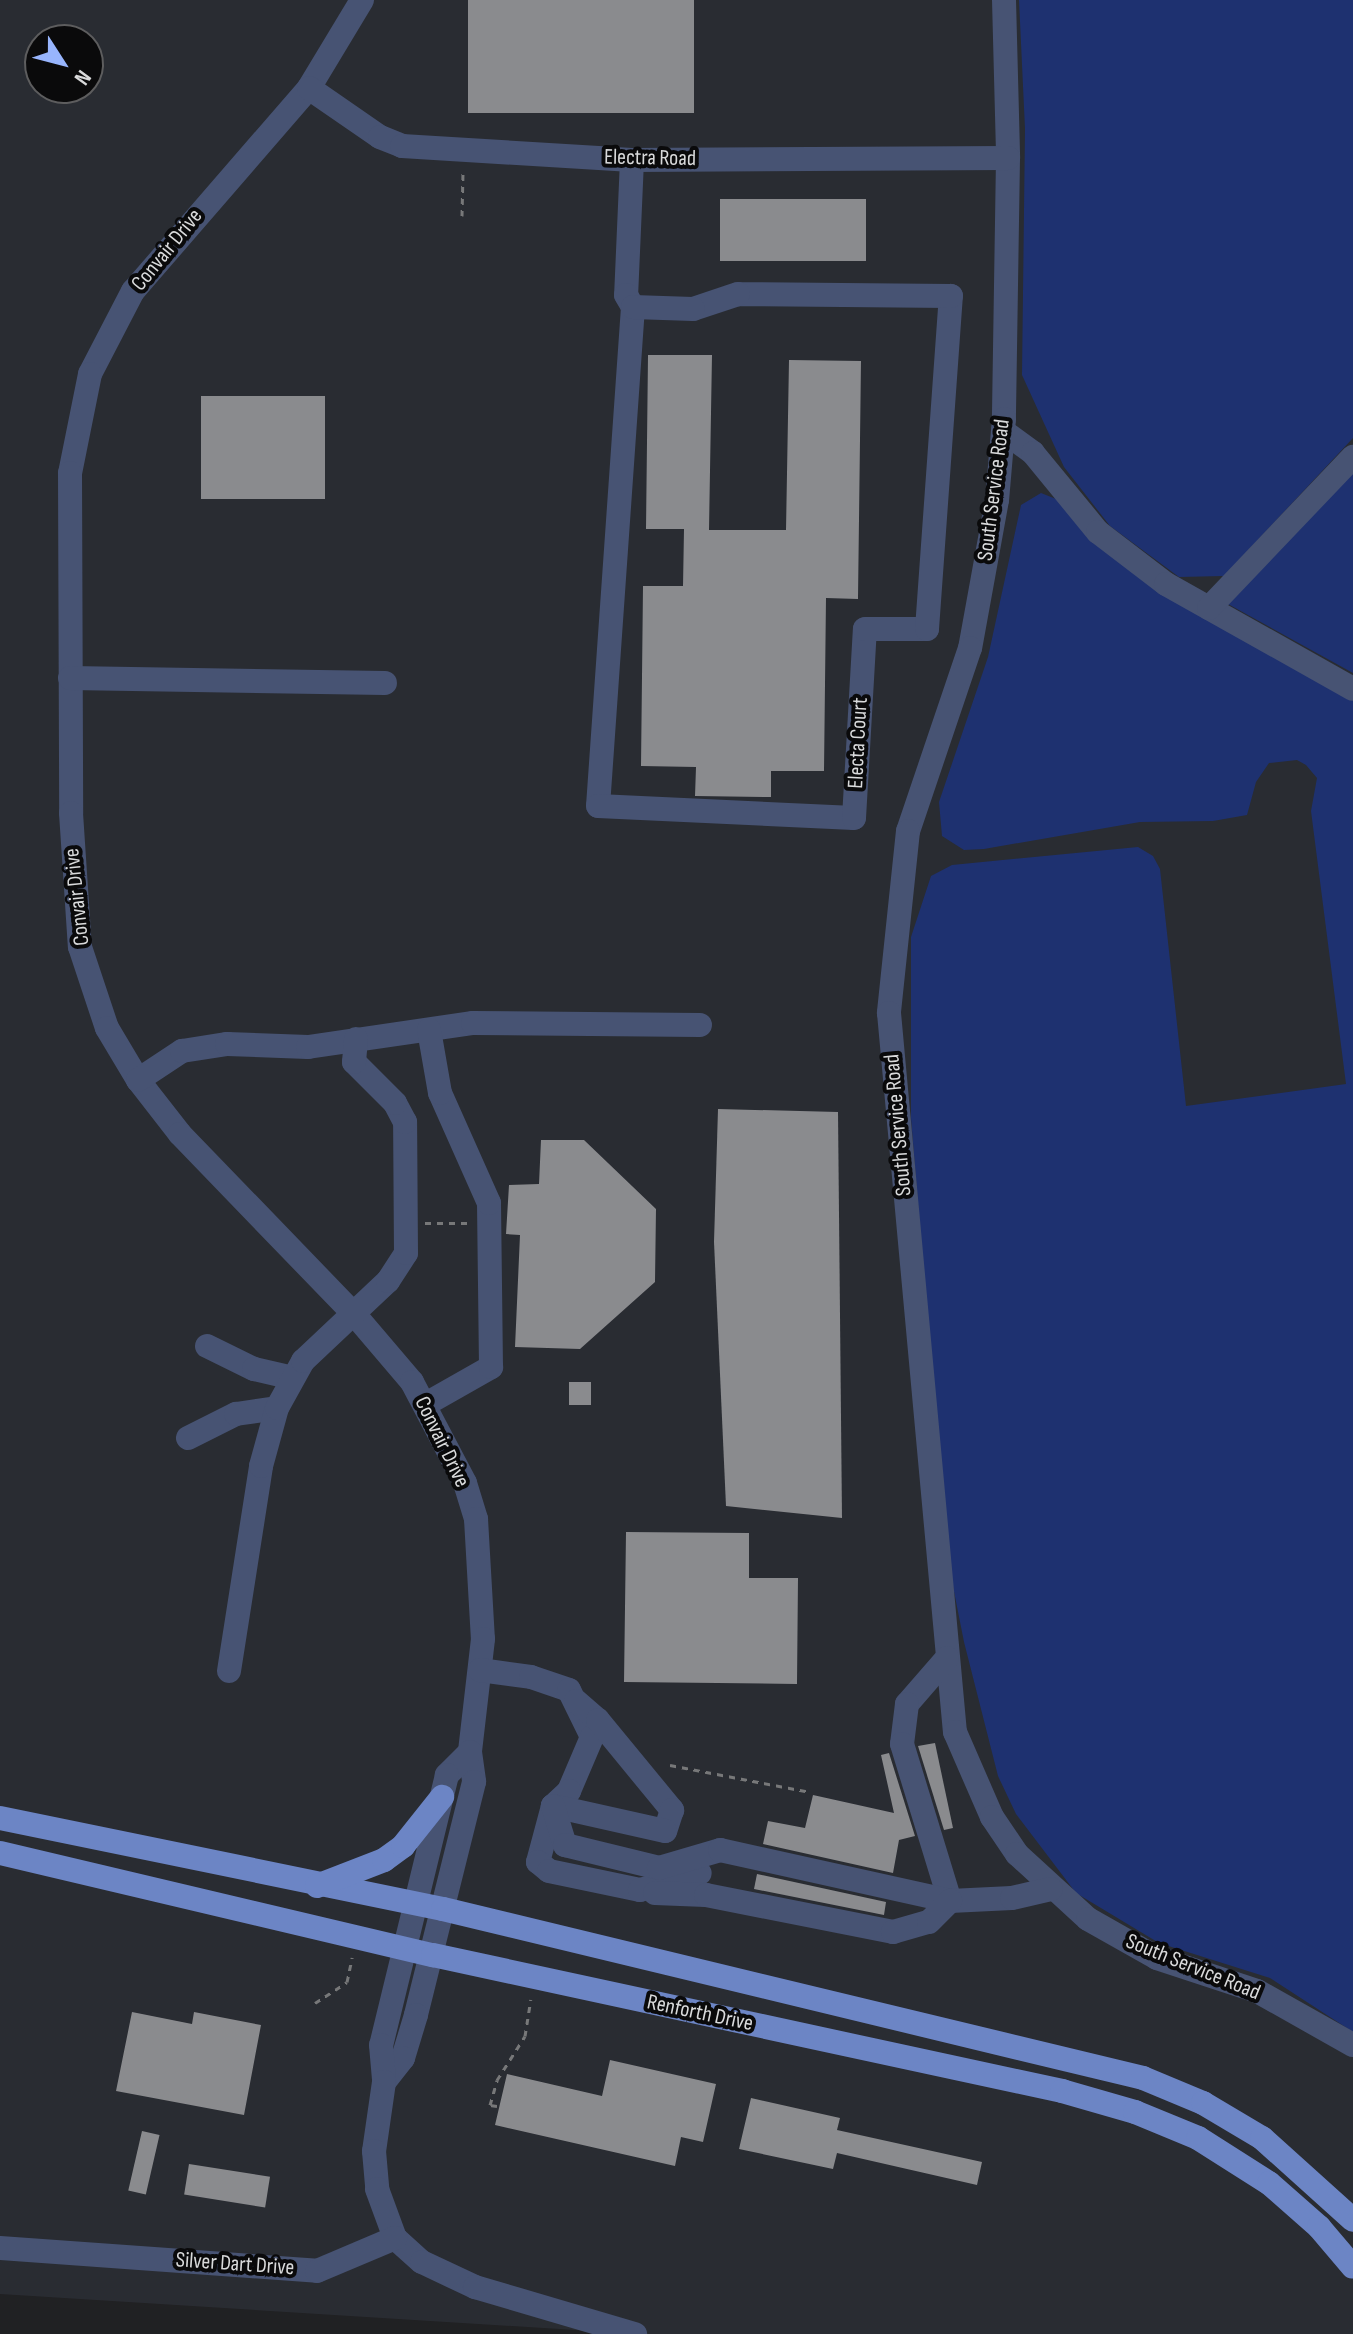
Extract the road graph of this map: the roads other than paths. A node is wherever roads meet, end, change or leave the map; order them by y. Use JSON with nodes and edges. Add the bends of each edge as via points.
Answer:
{"nodes":[{"id":1,"x":362,"y":0,"type":"edge"},
{"id":2,"x":1004,"y":0,"type":"edge"},
{"id":3,"x":309,"y":88,"type":"junction"},
{"id":4,"x":1008,"y":158,"type":"junction"},
{"id":5,"x":632,"y":160,"type":"junction"},
{"id":6,"x":629,"y":301,"type":"junction"},
{"id":7,"x":1003,"y":431,"type":"junction"},
{"id":8,"x":1353,"y":457,"type":"edge"},
{"id":9,"x":1209,"y":608,"type":"junction"},
{"id":10,"x":70,"y":678,"type":"junction"},
{"id":11,"x":385,"y":683,"type":"dead end"},
{"id":12,"x":1353,"y":689,"type":"edge"},
{"id":13,"x":700,"y":1025,"type":"dead end"},
{"id":14,"x":429,"y":1030,"type":"junction"},
{"id":15,"x":356,"y":1039,"type":"junction"},
{"id":16,"x":138,"y":1080,"type":"junction"},
{"id":17,"x":355,"y":1315,"type":"junction"},
{"id":18,"x":207,"y":1346,"type":"dead end"},
{"id":19,"x":292,"y":1378,"type":"junction"},
{"id":20,"x":426,"y":1404,"type":"junction"},
{"id":21,"x":277,"y":1408,"type":"junction"},
{"id":22,"x":188,"y":1438,"type":"dead end"},
{"id":23,"x":947,"y":1658,"type":"junction"},
{"id":24,"x":480,"y":1670,"type":"junction"},
{"id":25,"x":229,"y":1671,"type":"dead end"},
{"id":26,"x":576,"y":1701,"type":"junction"},
{"id":27,"x":470,"y":1752,"type":"junction"},
{"id":28,"x":442,"y":1797,"type":"junction"},
{"id":29,"x":553,"y":1806,"type":"junction"},
{"id":30,"x":0,"y":1818,"type":"edge"},
{"id":31,"x":720,"y":1850,"type":"junction"},
{"id":32,"x":0,"y":1853,"type":"edge"},
{"id":33,"x":315,"y":1887,"type":"junction"},
{"id":34,"x":1051,"y":1889,"type":"junction"},
{"id":35,"x":640,"y":1890,"type":"junction"},
{"id":36,"x":950,"y":1901,"type":"junction"},
{"id":37,"x":415,"y":1904,"type":"junction"},
{"id":38,"x":443,"y":1909,"type":"junction"},
{"id":39,"x":404,"y":1946,"type":"junction"},
{"id":40,"x":433,"y":1955,"type":"junction"},
{"id":41,"x":1353,"y":2045,"type":"edge"},
{"id":42,"x":384,"y":2082,"type":"junction"},
{"id":43,"x":1353,"y":2220,"type":"edge"},
{"id":44,"x":395,"y":2238,"type":"junction"},
{"id":45,"x":0,"y":2248,"type":"edge"},
{"id":46,"x":1353,"y":2267,"type":"edge"},
{"id":47,"x":635,"y":2334,"type":"edge"}],
"edges":[{"from":1,"to":3,"type":"street","name":"Convair Drive"},
{"from":2,"to":4,"type":"street","name":"South Service Road"},
{"from":3,"to":5,"type":"street","name":"Electra Road","via":[[391,143]]},
{"from":3,"to":10,"type":"street","name":"Convair Drive","via":[[133,291],[90,374],[70,473]]},
{"from":4,"to":5,"type":"street","name":"Electra Road"},
{"from":4,"to":7,"type":"street","name":"South Service Road"},
{"from":5,"to":6,"type":"street"},
{"from":6,"to":6,"type":"street","name":"Electa Court","via":[[693,309],[738,294],[951,296],[927,629],[865,629],[854,818],[598,806]]},
{"from":7,"to":9,"type":"street","via":[[1033,453],[1098,532],[1166,584]]},
{"from":7,"to":23,"type":"street","name":"South Service Road","via":[[997,500],[970,648],[908,831],[889,1013]]},
{"from":8,"to":9,"type":"street"},
{"from":9,"to":12,"type":"street"},
{"from":10,"to":11,"type":"street"},
{"from":10,"to":16,"type":"street","name":"Convair Drive","via":[[74,906],[80,947],[107,1028]]},
{"from":13,"to":14,"type":"street","via":[[473,1023]]},
{"from":14,"to":15,"type":"street"},
{"from":14,"to":20,"type":"street","via":[[440,1093],[489,1203],[491,1367]]},
{"from":15,"to":16,"type":"street","via":[[308,1047],[227,1044],[182,1051]]},
{"from":15,"to":17,"type":"street","via":[[354,1062],[395,1103],[405,1122],[408,1238],[399,1269]]},
{"from":16,"to":17,"type":"street","name":"Convair Drive","via":[[210,1167]]},
{"from":17,"to":19,"type":"street","via":[[303,1361]]},
{"from":17,"to":20,"type":"street","name":"Convair Drive"},
{"from":18,"to":19,"type":"street","via":[[254,1369]]},
{"from":19,"to":21,"type":"street"},
{"from":20,"to":24,"type":"street","name":"Convair Drive","via":[[465,1483],[476,1519],[482,1580]]},
{"from":21,"to":22,"type":"street","via":[[236,1414]]},
{"from":21,"to":25,"type":"street","via":[[261,1466]]},
{"from":23,"to":34,"type":"street","name":"South Service Road","via":[[955,1732],[970,1774],[1017,1854]]},
{"from":23,"to":36,"type":"street","via":[[907,1704],[902,1744]]},
{"from":24,"to":26,"type":"street","via":[[531,1677],[569,1690]]},
{"from":24,"to":27,"type":"street","name":"Convair Drive"},
{"from":26,"to":29,"type":"street","via":[[592,1737],[569,1791]]},
{"from":26,"to":29,"type":"street","via":[[672,1810],[665,1831]]},
{"from":27,"to":28,"type":"street","name":"Convair Drive","via":[[447,1775]]},
{"from":27,"to":38,"type":"street","name":"Convair Drive","via":[[474,1782]]},
{"from":28,"to":33,"type":"main road","via":[[403,1846],[384,1860]]},
{"from":28,"to":37,"type":"street","name":"Convair Drive"},
{"from":29,"to":31,"type":"street","via":[[565,1845],[659,1868]]},
{"from":29,"to":35,"type":"street","via":[[538,1862],[549,1871]]},
{"from":30,"to":33,"type":"main road","name":"Renforth Drive"},
{"from":31,"to":35,"type":"street","via":[[697,1877]]},
{"from":31,"to":36,"type":"street"},
{"from":32,"to":39,"type":"main road","name":"Renforth Drive"},
{"from":33,"to":37,"type":"main road","name":"Renforth Drive"},
{"from":34,"to":36,"type":"street","via":[[1012,1898]]},
{"from":34,"to":41,"type":"street","name":"South Service Road","via":[[1126,1943],[1257,1991]]},
{"from":35,"to":36,"type":"street","via":[[706,1895],[893,1932],[929,1922]]},
{"from":37,"to":38,"type":"main road","name":"Renforth Drive"},
{"from":37,"to":39,"type":"street","name":"Convair Drive"},
{"from":38,"to":40,"type":"street","name":"Convair Drive"},
{"from":38,"to":43,"type":"main road","name":"Renforth Drive","via":[[1143,2078],[1203,2103],[1262,2138]]},
{"from":39,"to":40,"type":"main road","name":"Renforth Drive"},
{"from":39,"to":42,"type":"street","name":"Convair Drive","via":[[381,2045]]},
{"from":40,"to":42,"type":"street","name":"Convair Drive","via":[[403,2058]]},
{"from":40,"to":46,"type":"main road","name":"Renforth Drive","via":[[1062,2091],[1135,2112],[1198,2138],[1269,2183],[1319,2227]]},
{"from":42,"to":44,"type":"street","name":"Convair Drive","via":[[374,2151],[377,2189]]},
{"from":44,"to":45,"type":"street","name":"Silver Dart Drive","via":[[317,2271]]},
{"from":44,"to":47,"type":"street","via":[[422,2262],[475,2287]]}]}
